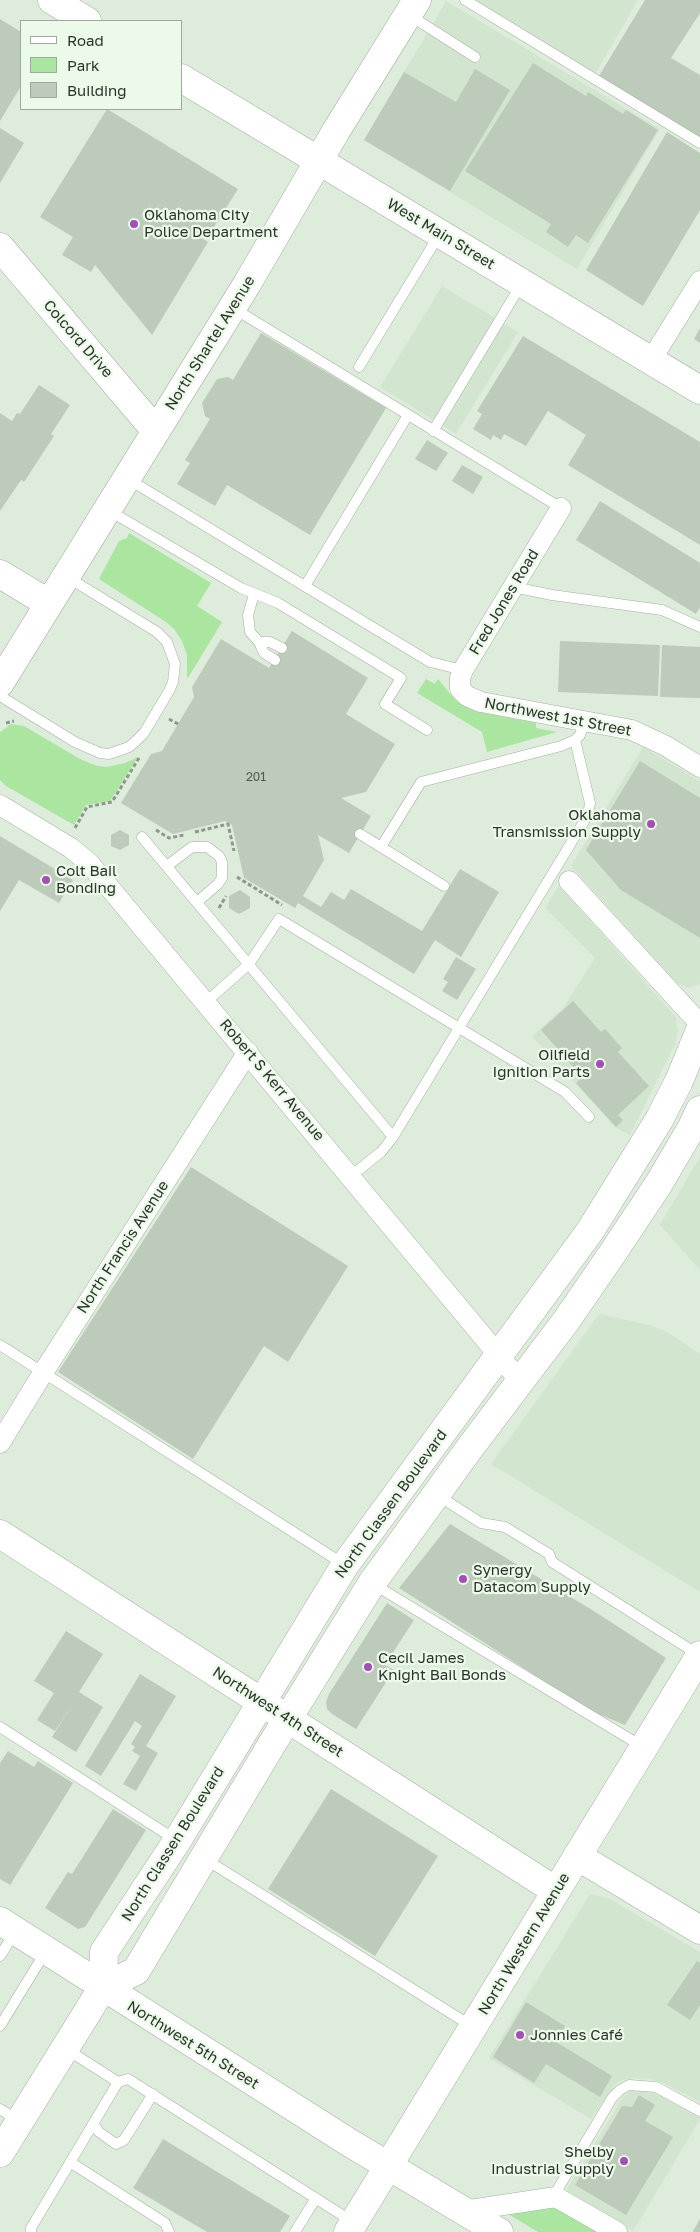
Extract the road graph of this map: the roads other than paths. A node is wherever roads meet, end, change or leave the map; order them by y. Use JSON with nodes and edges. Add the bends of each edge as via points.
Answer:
{"nodes":[{"id":1,"x":52,"y":0,"type":"edge"},
{"id":2,"x":465,"y":0,"type":"edge"},
{"id":3,"x":413,"y":7,"type":"edge"},
{"id":4,"x":85,"y":20,"type":"edge"},
{"id":5,"x":475,"y":57,"type":"dead end"},
{"id":6,"x":182,"y":79,"type":"edge"},
{"id":7,"x":700,"y":143,"type":"edge"},
{"id":8,"x":319,"y":161,"type":"junction"},
{"id":9,"x":440,"y":233,"type":"junction"},
{"id":10,"x":0,"y":247,"type":"edge"},
{"id":11,"x":700,"y":281,"type":"edge"},
{"id":12,"x":522,"y":282,"type":"junction"},
{"id":13,"x":232,"y":308,"type":"junction"},
{"id":14,"x":651,"y":360,"type":"junction"},
{"id":15,"x":359,"y":367,"type":"dead end"},
{"id":16,"x":700,"y":390,"type":"edge"},
{"id":17,"x":408,"y":415,"type":"junction"},
{"id":18,"x":156,"y":431,"type":"junction"},
{"id":19,"x":433,"y":431,"type":"junction"},
{"id":20,"x":126,"y":478,"type":"junction"},
{"id":21,"x":561,"y":508,"type":"joint"},
{"id":22,"x":107,"y":509,"type":"junction"},
{"id":23,"x":0,"y":574,"type":"edge"},
{"id":24,"x":65,"y":576,"type":"junction"},
{"id":25,"x":304,"y":586,"type":"junction"},
{"id":26,"x":513,"y":587,"type":"junction"},
{"id":27,"x":254,"y":594,"type":"junction"},
{"id":28,"x":48,"y":603,"type":"junction"},
{"id":29,"x":700,"y":627,"type":"edge"},
{"id":30,"x":259,"y":642,"type":"junction"},
{"id":31,"x":282,"y":648,"type":"dead end"},
{"id":32,"x":274,"y":660,"type":"dead end"},
{"id":33,"x":463,"y":670,"type":"junction"},
{"id":34,"x":0,"y":683,"type":"edge"},
{"id":35,"x":0,"y":696,"type":"edge"},
{"id":36,"x":467,"y":696,"type":"joint"},
{"id":37,"x":584,"y":720,"type":"junction"},
{"id":38,"x":427,"y":730,"type":"dead end"},
{"id":39,"x":574,"y":740,"type":"junction"},
{"id":40,"x":700,"y":767,"type":"edge"},
{"id":41,"x":0,"y":805,"type":"edge"},
{"id":42,"x":360,"y":834,"type":"dead end"},
{"id":43,"x":142,"y":837,"type":"dead end"},
{"id":44,"x":381,"y":847,"type":"junction"},
{"id":45,"x":166,"y":866,"type":"junction"},
{"id":46,"x":569,"y":881,"type":"dead end"},
{"id":47,"x":444,"y":886,"type":"dead end"},
{"id":48,"x":197,"y":902,"type":"junction"},
{"id":49,"x":250,"y":964,"type":"junction"},
{"id":50,"x":206,"y":1002,"type":"junction"},
{"id":51,"x":700,"y":1024,"type":"edge"},
{"id":52,"x":460,"y":1028,"type":"junction"},
{"id":53,"x":700,"y":1030,"type":"edge"},
{"id":54,"x":248,"y":1052,"type":"junction"},
{"id":55,"x":700,"y":1110,"type":"edge"},
{"id":56,"x":589,"y":1117,"type":"dead end"},
{"id":57,"x":393,"y":1137,"type":"junction"},
{"id":58,"x":351,"y":1176,"type":"junction"},
{"id":59,"x":0,"y":1345,"type":"edge"},
{"id":60,"x":500,"y":1355,"type":"junction"},
{"id":61,"x":43,"y":1373,"type":"junction"},
{"id":62,"x":520,"y":1381,"type":"junction"},
{"id":63,"x":0,"y":1444,"type":"edge"},
{"id":64,"x":436,"y":1494,"type":"junction"},
{"id":65,"x":0,"y":1534,"type":"edge"},
{"id":66,"x":346,"y":1565,"type":"junction"},
{"id":67,"x":372,"y":1583,"type":"junction"},
{"id":68,"x":700,"y":1655,"type":"edge"},
{"id":69,"x":261,"y":1701,"type":"junction"},
{"id":70,"x":288,"y":1719,"type":"junction"},
{"id":71,"x":0,"y":1727,"type":"edge"},
{"id":72,"x":644,"y":1748,"type":"junction"},
{"id":73,"x":177,"y":1841,"type":"junction"},
{"id":74,"x":577,"y":1856,"type":"junction"},
{"id":75,"x":205,"y":1859,"type":"junction"},
{"id":76,"x":556,"y":1891,"type":"junction"},
{"id":77,"x":8,"y":1926,"type":"edge"},
{"id":78,"x":700,"y":1930,"type":"edge"},
{"id":79,"x":47,"y":1950,"type":"junction"},
{"id":80,"x":0,"y":1956,"type":"edge"},
{"id":81,"x":103,"y":1987,"type":"junction"},
{"id":82,"x":0,"y":2026,"type":"edge"},
{"id":83,"x":474,"y":2027,"type":"junction"},
{"id":84,"x":65,"y":2048,"type":"junction"},
{"id":85,"x":118,"y":2082,"type":"junction"},
{"id":86,"x":153,"y":2094,"type":"junction"},
{"id":87,"x":700,"y":2111,"type":"edge"},
{"id":88,"x":10,"y":2115,"type":"edge"},
{"id":89,"x":93,"y":2124,"type":"junction"},
{"id":90,"x":0,"y":2153,"type":"edge"},
{"id":91,"x":70,"y":2162,"type":"junction"},
{"id":92,"x":387,"y":2167,"type":"junction"},
{"id":93,"x":316,"y":2198,"type":"junction"},
{"id":94,"x":561,"y":2199,"type":"junction"},
{"id":95,"x":463,"y":2211,"type":"junction"},
{"id":96,"x":350,"y":2227,"type":"edge"},
{"id":97,"x":31,"y":2232,"type":"edge"},
{"id":98,"x":170,"y":2232,"type":"edge"},
{"id":99,"x":295,"y":2232,"type":"edge"},
{"id":100,"x":498,"y":2232,"type":"edge"},
{"id":101,"x":617,"y":2232,"type":"edge"}],
"edges":[{"from":1,"to":4,"type":"main road"},
{"from":2,"to":7,"type":"lane"},
{"from":3,"to":5,"type":"lane"},
{"from":3,"to":8,"type":"main road","name":"North Shartel Avenue"},
{"from":6,"to":8,"type":"main road","name":"West Main Street"},
{"from":8,"to":9,"type":"main road","name":"West Main Street"},
{"from":8,"to":13,"type":"main road","name":"North Shartel Avenue"},
{"from":9,"to":12,"type":"main road","name":"West Main Street"},
{"from":9,"to":15,"type":"lane"},
{"from":10,"to":18,"type":"main road","name":"Colcord Drive"},
{"from":11,"to":14,"type":"street"},
{"from":12,"to":14,"type":"main road","name":"West Main Street"},
{"from":12,"to":19,"type":"lane"},
{"from":13,"to":17,"type":"lane"},
{"from":13,"to":18,"type":"main road","name":"North Shartel Avenue"},
{"from":14,"to":16,"type":"main road","name":"West Main Street"},
{"from":17,"to":19,"type":"lane"},
{"from":17,"to":25,"type":"lane"},
{"from":18,"to":20,"type":"main road","name":"North Shartel Avenue"},
{"from":19,"to":21,"type":"lane"},
{"from":20,"to":22,"type":"main road","name":"North Shartel Avenue"},
{"from":20,"to":25,"type":"lane"},
{"from":21,"to":26,"type":"street","name":"Fred Jones Road"},
{"from":22,"to":24,"type":"main road","name":"North Shartel Avenue"},
{"from":22,"to":27,"type":"lane","via":[[183,556]]},
{"from":23,"to":28,"type":"main road"},
{"from":24,"to":28,"type":"main road","name":"North Shartel Avenue"},
{"from":24,"to":35,"type":"lane","via":[[157,632],[167,642],[175,664],[169,691],[144,733],[124,749],[109,754],[75,742]]},
{"from":25,"to":33,"type":"lane","via":[[430,662]]},
{"from":26,"to":29,"type":"lane","via":[[662,610]]},
{"from":26,"to":33,"type":"street","name":"Fred Jones Road"},
{"from":27,"to":30,"type":"lane","via":[[248,625]]},
{"from":27,"to":38,"type":"lane","via":[[278,603],[401,678],[385,704]]},
{"from":28,"to":34,"type":"main road","name":"North Shartel Avenue"},
{"from":30,"to":31,"type":"lane","via":[[270,642]]},
{"from":30,"to":32,"type":"lane","via":[[264,653]]},
{"from":33,"to":36,"type":"street","name":"Fred Jones Road","via":[[459,684]]},
{"from":36,"to":37,"type":"street","name":"Northwest 1st Street","via":[[481,702]]},
{"from":37,"to":39,"type":"lane","via":[[580,735]]},
{"from":37,"to":40,"type":"street","name":"Northwest 1st Street","via":[[632,730]]},
{"from":39,"to":44,"type":"lane","via":[[421,782]]},
{"from":39,"to":52,"type":"lane","via":[[590,803],[588,815]]},
{"from":41,"to":50,"type":"street","name":"Robert S Kerr Avenue","via":[[71,848],[89,863]]},
{"from":42,"to":44,"type":"lane"},
{"from":43,"to":45,"type":"lane"},
{"from":44,"to":47,"type":"lane"},
{"from":45,"to":48,"type":"lane"},
{"from":45,"to":48,"type":"lane","via":[[192,847],[207,847],[219,856],[222,878]]},
{"from":46,"to":51,"type":"street"},
{"from":48,"to":49,"type":"lane"},
{"from":49,"to":50,"type":"lane"},
{"from":49,"to":52,"type":"lane","via":[[279,919]]},
{"from":49,"to":57,"type":"lane"},
{"from":50,"to":54,"type":"street","name":"Robert S Kerr Avenue"},
{"from":52,"to":56,"type":"lane","via":[[565,1092]]},
{"from":52,"to":57,"type":"lane"},
{"from":53,"to":60,"type":"main road","name":"North Classen Boulevard","via":[[678,1081],[633,1164],[590,1231]]},
{"from":54,"to":58,"type":"street","name":"Robert S Kerr Avenue"},
{"from":54,"to":61,"type":"street","name":"North Francis Avenue"},
{"from":55,"to":62,"type":"main road","name":"North Classen Boulevard","via":[[658,1185],[566,1321]]},
{"from":57,"to":58,"type":"lane","via":[[381,1152]]},
{"from":58,"to":60,"type":"street","name":"Robert S Kerr Avenue"},
{"from":59,"to":61,"type":"lane"},
{"from":60,"to":62,"type":"street","name":"Robert S Kerr Avenue"},
{"from":60,"to":66,"type":"main road","name":"North Classen Boulevard"},
{"from":61,"to":63,"type":"street","name":"North Francis Avenue"},
{"from":61,"to":66,"type":"lane"},
{"from":62,"to":64,"type":"main road","name":"North Classen Boulevard"},
{"from":64,"to":67,"type":"main road","name":"North Classen Boulevard"},
{"from":64,"to":68,"type":"lane","via":[[481,1523],[505,1527],[549,1554],[552,1562]]},
{"from":65,"to":69,"type":"main road","name":"Northwest 4th Street"},
{"from":66,"to":69,"type":"main road","name":"North Classen Boulevard"},
{"from":67,"to":70,"type":"main road","name":"North Classen Boulevard"},
{"from":67,"to":72,"type":"lane"},
{"from":68,"to":72,"type":"main road","name":"North Western Avenue"},
{"from":69,"to":70,"type":"main road","name":"Northwest 4th Street"},
{"from":69,"to":73,"type":"main road","name":"North Classen Boulevard"},
{"from":70,"to":75,"type":"main road","name":"North Classen Boulevard"},
{"from":70,"to":76,"type":"main road","name":"Northwest 4th Street"},
{"from":71,"to":73,"type":"lane"},
{"from":72,"to":74,"type":"main road","name":"North Western Avenue"},
{"from":73,"to":81,"type":"main road","name":"North Classen Boulevard","via":[[104,1952]]},
{"from":74,"to":76,"type":"main road","name":"North Western Avenue"},
{"from":74,"to":78,"type":"main road"},
{"from":75,"to":81,"type":"main road","name":"North Classen Boulevard","via":[[136,1971]]},
{"from":75,"to":83,"type":"lane"},
{"from":76,"to":83,"type":"main road","name":"North Western Avenue"},
{"from":77,"to":79,"type":"main road","name":"Northwest 5th Street"},
{"from":77,"to":80,"type":"lane"},
{"from":79,"to":81,"type":"main road","name":"Northwest 5th Street"},
{"from":79,"to":82,"type":"lane"},
{"from":81,"to":84,"type":"main road"},
{"from":81,"to":92,"type":"main road","name":"Northwest 5th Street"},
{"from":83,"to":92,"type":"main road","name":"North Western Avenue"},
{"from":84,"to":85,"type":"lane"},
{"from":84,"to":88,"type":"main road"},
{"from":85,"to":86,"type":"lane","via":[[128,2079]]},
{"from":85,"to":89,"type":"lane"},
{"from":86,"to":89,"type":"lane","via":[[124,2140],[116,2144]]},
{"from":86,"to":93,"type":"lane"},
{"from":87,"to":94,"type":"lane","via":[[656,2087],[629,2085],[620,2090],[612,2098],[559,2187]]},
{"from":88,"to":90,"type":"main road"},
{"from":89,"to":91,"type":"lane"},
{"from":91,"to":97,"type":"lane","via":[[30,2228]]},
{"from":91,"to":98,"type":"lane","via":[[165,2223]]},
{"from":92,"to":95,"type":"main road","name":"Northwest 5th Street"},
{"from":92,"to":96,"type":"main road","name":"North Western Avenue"},
{"from":93,"to":96,"type":"lane"},
{"from":93,"to":99,"type":"lane"},
{"from":94,"to":95,"type":"street","via":[[539,2198]]},
{"from":94,"to":101,"type":"street"},
{"from":95,"to":100,"type":"main road","name":"Northwest 5th Street"}]}
